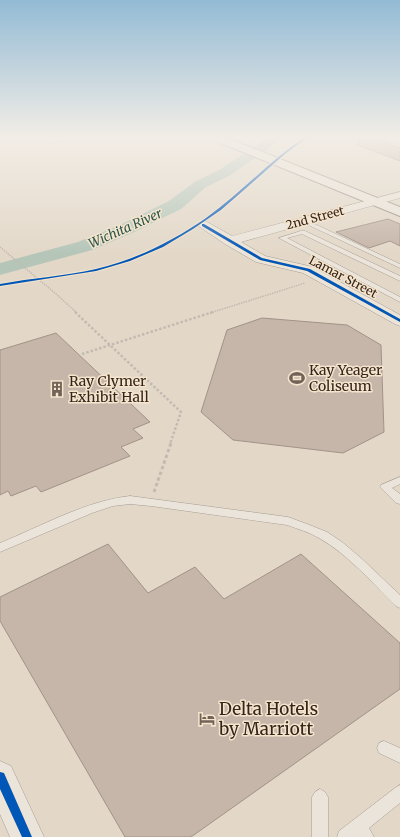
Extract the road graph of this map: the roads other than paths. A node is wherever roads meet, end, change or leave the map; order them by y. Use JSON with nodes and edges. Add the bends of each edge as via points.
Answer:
{"nodes":[{"id":1,"x":310,"y":176,"type":"edge"},
{"id":2,"x":400,"y":195,"type":"edge"},
{"id":3,"x":374,"y":202,"type":"junction"},
{"id":4,"x":400,"y":212,"type":"edge"},
{"id":5,"x":304,"y":221,"type":"junction"},
{"id":6,"x":203,"y":225,"type":"dead end"},
{"id":7,"x":277,"y":228,"type":"junction"},
{"id":8,"x":292,"y":235,"type":"junction"},
{"id":9,"x":229,"y":241,"type":"junction"},
{"id":10,"x":400,"y":266,"type":"edge"},
{"id":11,"x":400,"y":279,"type":"edge"},
{"id":12,"x":400,"y":300,"type":"edge"},
{"id":13,"x":400,"y":320,"type":"edge"},
{"id":14,"x":400,"y":480,"type":"edge"},
{"id":15,"x":400,"y":500,"type":"edge"},
{"id":16,"x":0,"y":548,"type":"edge"},
{"id":17,"x":400,"y":603,"type":"edge"},
{"id":18,"x":384,"y":748,"type":"dead end"},
{"id":19,"x":400,"y":756,"type":"edge"},
{"id":20,"x":0,"y":777,"type":"edge"},
{"id":21,"x":400,"y":793,"type":"edge"},
{"id":22,"x":320,"y":797,"type":"dead end"},
{"id":23,"x":362,"y":832,"type":"edge"},
{"id":24,"x":27,"y":837,"type":"edge"},
{"id":25,"x":320,"y":837,"type":"edge"},
{"id":26,"x":345,"y":837,"type":"edge"}],
"edges":[{"from":1,"to":3,"type":"main road"},
{"from":2,"to":3,"type":"street","name":"2nd Street"},
{"from":3,"to":4,"type":"main road"},
{"from":3,"to":5,"type":"street","name":"2nd Street"},
{"from":5,"to":7,"type":"street","name":"2nd Street"},
{"from":5,"to":10,"type":"lane"},
{"from":6,"to":9,"type":"street","name":"Lamar Street"},
{"from":7,"to":8,"type":"lane"},
{"from":7,"to":9,"type":"street","name":"2nd Street"},
{"from":8,"to":11,"type":"lane","via":[[303,232]]},
{"from":8,"to":12,"type":"lane","via":[[282,238]]},
{"from":9,"to":13,"type":"street","name":"Lamar Street","via":[[261,259],[300,267]]},
{"from":14,"to":15,"type":"lane","via":[[385,487]]},
{"from":16,"to":17,"type":"lane","via":[[112,502],[151,502],[288,521],[310,528],[328,537]]},
{"from":18,"to":19,"type":"lane"},
{"from":20,"to":24,"type":"street"},
{"from":21,"to":23,"type":"lane"},
{"from":22,"to":25,"type":"lane"},
{"from":23,"to":26,"type":"lane"}]}
